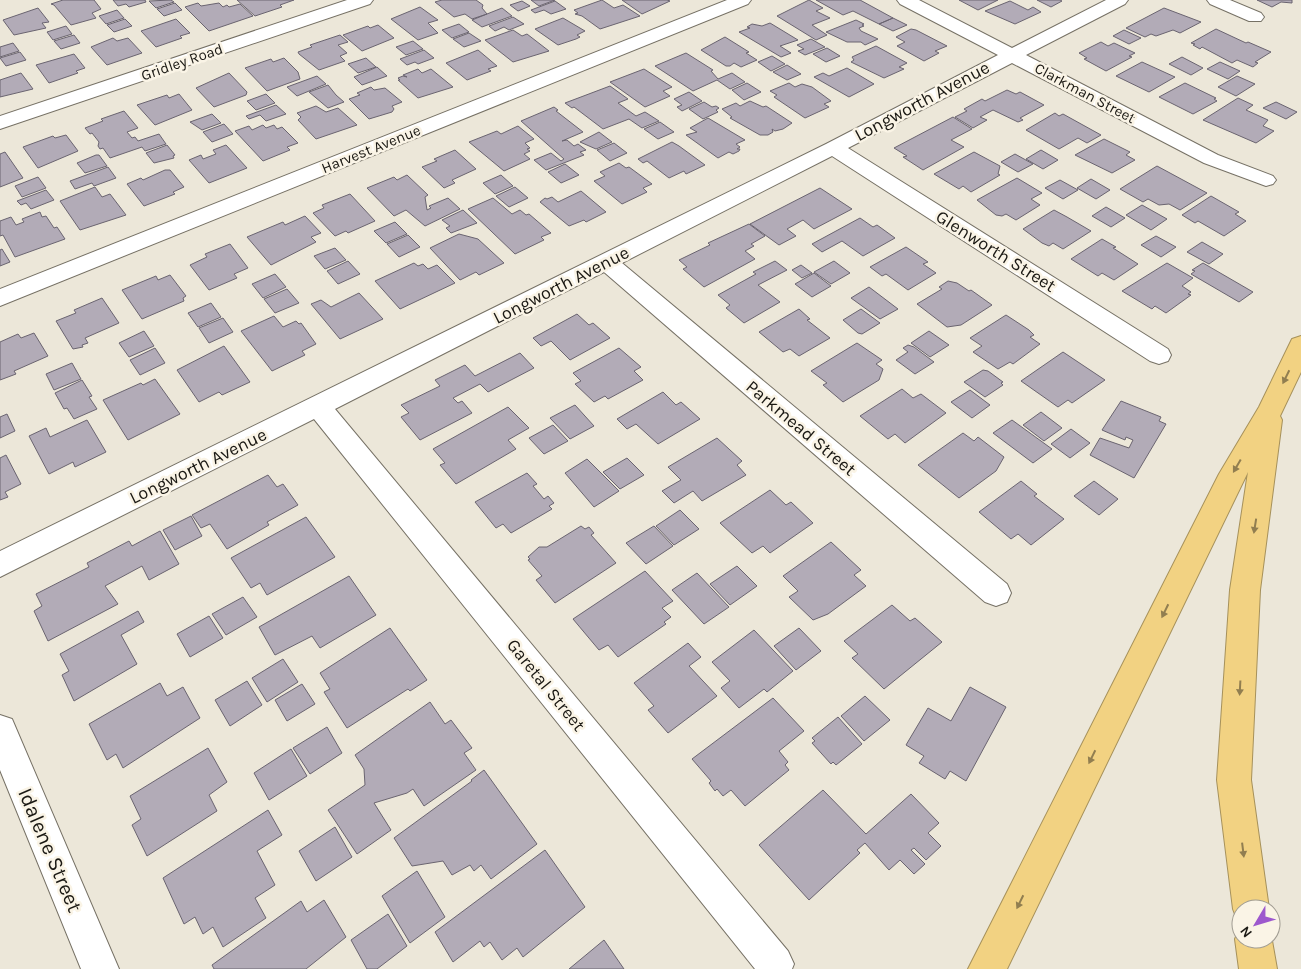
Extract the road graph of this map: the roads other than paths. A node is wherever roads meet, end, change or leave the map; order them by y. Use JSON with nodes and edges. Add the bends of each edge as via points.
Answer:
{"nodes":[{"id":1,"x":364,"y":0,"type":"edge"},
{"id":2,"x":742,"y":0,"type":"edge"},
{"id":3,"x":906,"y":0,"type":"edge"},
{"id":4,"x":1119,"y":0,"type":"edge"},
{"id":5,"x":1216,"y":0,"type":"edge"},
{"id":6,"x":1256,"y":17,"type":"dead end"},
{"id":7,"x":1010,"y":54,"type":"junction"},
{"id":8,"x":0,"y":124,"type":"edge"},
{"id":9,"x":833,"y":148,"type":"junction"},
{"id":10,"x":1266,"y":180,"type":"dead end"},
{"id":11,"x":606,"y":262,"type":"junction"},
{"id":12,"x":0,"y":298,"type":"edge"},
{"id":13,"x":1301,"y":345,"type":"edge"},
{"id":14,"x":1159,"y":355,"type":"dead end"},
{"id":15,"x":318,"y":406,"type":"junction"},
{"id":16,"x":1270,"y":408,"type":"junction"},
{"id":17,"x":0,"y":565,"type":"edge"},
{"id":18,"x":996,"y":593,"type":"dead end"},
{"id":19,"x":0,"y":730,"type":"edge"},
{"id":20,"x":1250,"y":899,"type":"edge"},
{"id":21,"x":1255,"y":949,"type":"edge"},
{"id":22,"x":775,"y":964,"type":"dead end"},
{"id":23,"x":100,"y":969,"type":"edge"},
{"id":24,"x":987,"y":969,"type":"edge"},
{"id":25,"x":1258,"y":969,"type":"edge"}],
"edges":[{"from":1,"to":8,"type":"street","name":"Gridley Road"},
{"from":2,"to":12,"type":"street","name":"Harvest Avenue"},
{"from":3,"to":7,"type":"street","name":"Clarkman Street"},
{"from":4,"to":7,"type":"street","name":"Longworth Avenue"},
{"from":5,"to":6,"type":"street"},
{"from":7,"to":9,"type":"street","name":"Longworth Avenue"},
{"from":7,"to":10,"type":"street","name":"Clarkman Street","via":[[1212,159]]},
{"from":9,"to":11,"type":"street","name":"Longworth Avenue"},
{"from":9,"to":14,"type":"street","name":"Glenworth Street"},
{"from":11,"to":15,"type":"street","name":"Longworth Avenue"},
{"from":11,"to":18,"type":"street","name":"Parkmead Street"},
{"from":13,"to":16,"type":"highway","one_way":true},
{"from":15,"to":17,"type":"street","name":"Longworth Avenue"},
{"from":15,"to":22,"type":"street","name":"Garetal Street"},
{"from":16,"to":20,"type":"highway","one_way":true,"via":[[1245,590],[1234,780]]},
{"from":16,"to":24,"type":"highway","one_way":true,"via":[[1232,474]]},
{"from":19,"to":23,"type":"street","name":"Idalene Street"},
{"from":21,"to":25,"type":"highway"}]}
